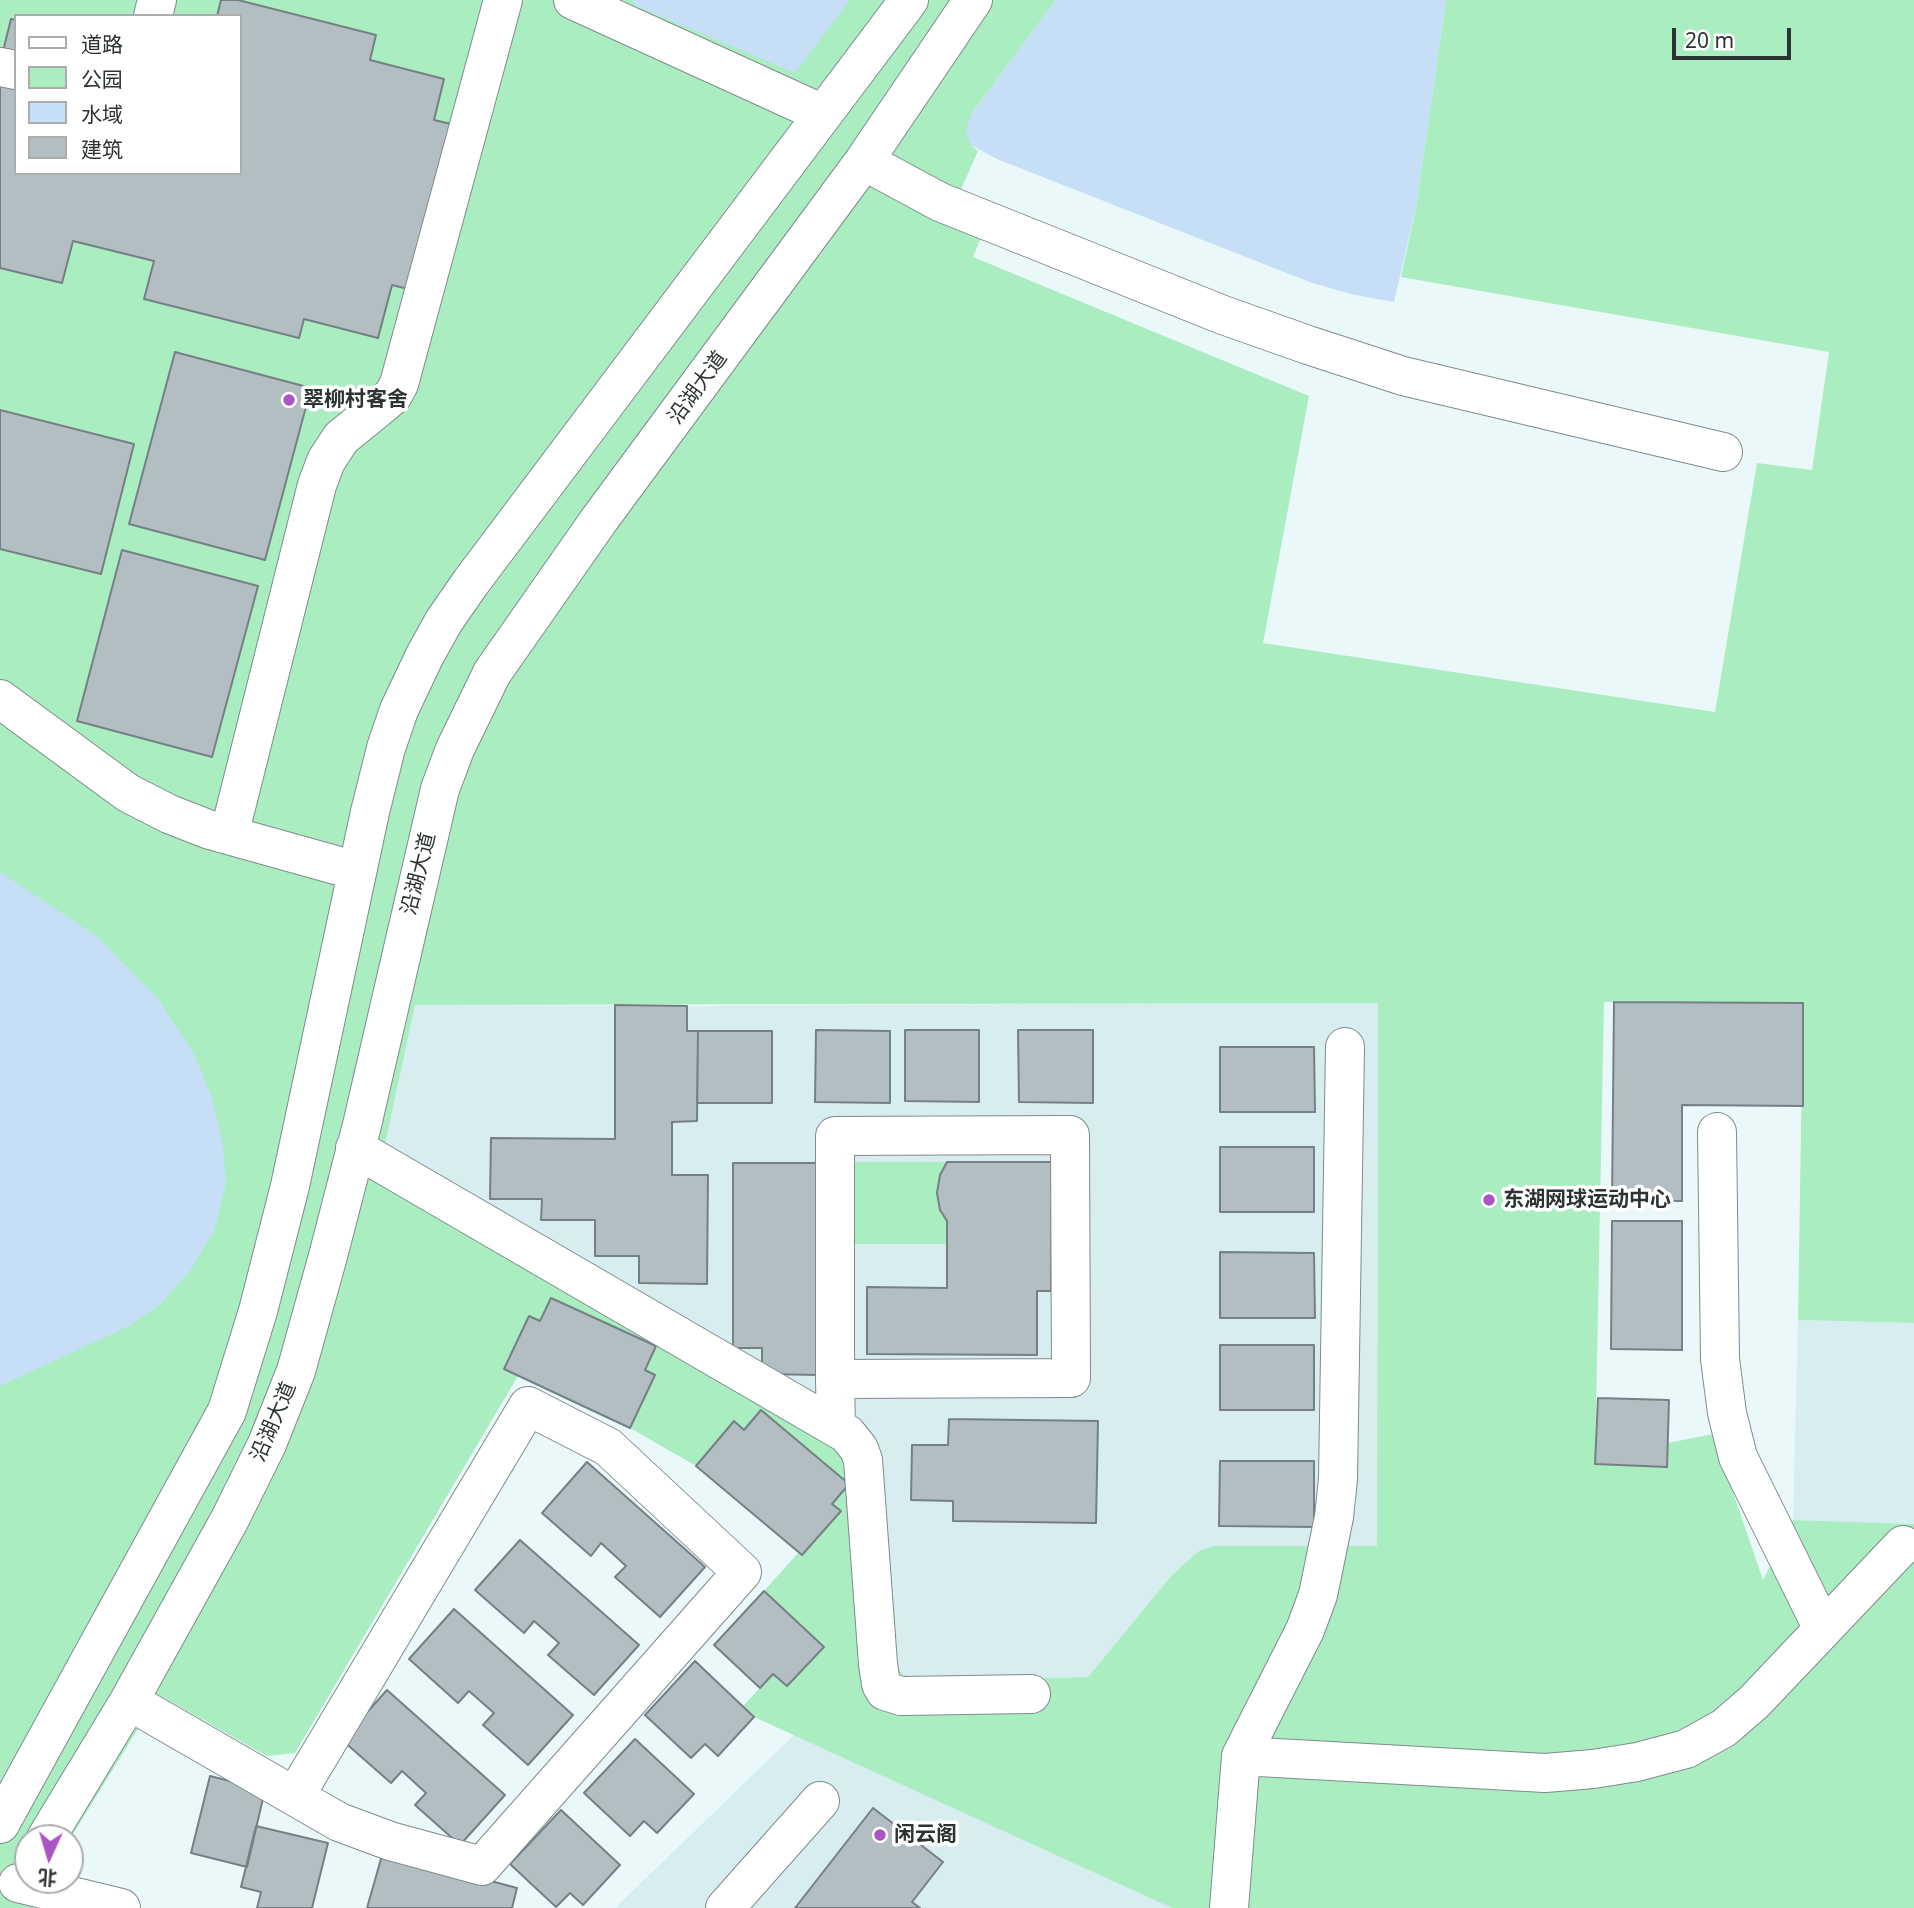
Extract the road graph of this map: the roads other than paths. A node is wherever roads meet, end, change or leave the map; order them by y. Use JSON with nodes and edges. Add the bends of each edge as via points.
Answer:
{"nodes":[{"id":1,"x":503,"y":0,"type":"edge"},
{"id":2,"x":573,"y":0,"type":"edge"},
{"id":3,"x":909,"y":0,"type":"edge"},
{"id":4,"x":973,"y":0,"type":"edge"},
{"id":5,"x":823,"y":114,"type":"junction"},
{"id":6,"x":864,"y":160,"type":"junction"},
{"id":7,"x":1723,"y":453,"type":"dead end"},
{"id":8,"x":0,"y":699,"type":"edge"},
{"id":9,"x":229,"y":835,"type":"junction"},
{"id":10,"x":357,"y":871,"type":"junction"},
{"id":11,"x":1345,"y":1047,"type":"dead end"},
{"id":12,"x":1717,"y":1132,"type":"dead end"},
{"id":13,"x":355,"y":1148,"type":"junction"},
{"id":14,"x":835,"y":1379,"type":"junction"},
{"id":15,"x":836,"y":1427,"type":"junction"},
{"id":16,"x":1903,"y":1545,"type":"dead end"},
{"id":17,"x":1823,"y":1629,"type":"junction"},
{"id":18,"x":1031,"y":1693,"type":"dead end"},
{"id":19,"x":129,"y":1701,"type":"junction"},
{"id":20,"x":1241,"y":1756,"type":"junction"},
{"id":21,"x":295,"y":1796,"type":"junction"},
{"id":22,"x":820,"y":1801,"type":"dead end"},
{"id":23,"x":0,"y":1824,"type":"edge"},
{"id":24,"x":54,"y":1824,"type":"edge"},
{"id":25,"x":55,"y":1894,"type":"edge"},
{"id":26,"x":121,"y":1908,"type":"edge"},
{"id":27,"x":725,"y":1908,"type":"edge"},
{"id":28,"x":1229,"y":1908,"type":"edge"}],
"edges":[{"from":1,"to":9,"type":"street","via":[[399,384],[393,395],[341,438],[317,485]]},
{"from":2,"to":5,"type":"street"},
{"from":3,"to":5,"type":"street"},
{"from":4,"to":6,"type":"street","name":"沿湖大道"},
{"from":5,"to":10,"type":"street","via":[[444,621],[399,710]]},
{"from":6,"to":7,"type":"street","via":[[940,202],[1308,345],[1403,376]]},
{"from":6,"to":13,"type":"street","name":"沿湖大道","via":[[492,673],[440,789]]},
{"from":8,"to":9,"type":"street","via":[[128,793]]},
{"from":9,"to":10,"type":"street"},
{"from":10,"to":23,"type":"street","via":[[289,1186],[227,1412]]},
{"from":11,"to":20,"type":"street","via":[[1335,1517],[1305,1630]]},
{"from":12,"to":17,"type":"street","via":[[1720,1359],[1727,1413],[1738,1457]]},
{"from":13,"to":15,"type":"street"},
{"from":13,"to":19,"type":"street","name":"沿湖大道","via":[[296,1371],[267,1444]]},
{"from":14,"to":14,"type":"street","via":[[1071,1378],[1070,1135],[835,1136]]},
{"from":14,"to":15,"type":"street"},
{"from":15,"to":18,"type":"street","via":[[854,1441],[863,1460],[878,1664],[885,1691],[901,1696]]},
{"from":16,"to":17,"type":"street"},
{"from":17,"to":20,"type":"street","via":[[1724,1728],[1686,1749],[1637,1762],[1545,1773]]},
{"from":19,"to":21,"type":"street"},
{"from":19,"to":24,"type":"street","name":"沿湖大道"},
{"from":20,"to":28,"type":"street"},
{"from":21,"to":21,"type":"street","via":[[528,1406],[608,1447],[742,1572],[482,1866],[339,1822]]},
{"from":22,"to":27,"type":"street"},
{"from":25,"to":26,"type":"street"}]}
